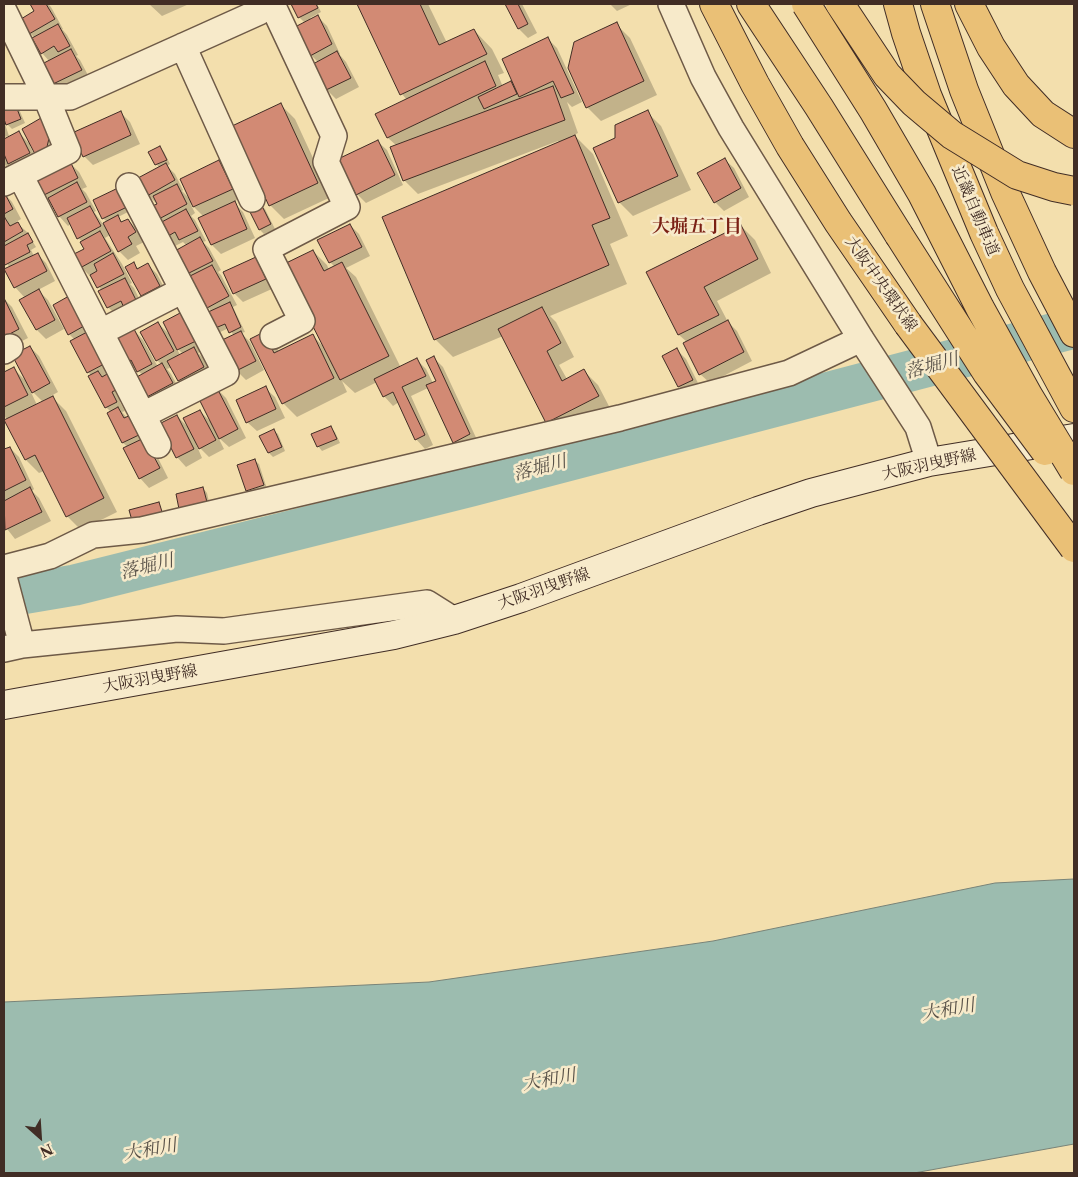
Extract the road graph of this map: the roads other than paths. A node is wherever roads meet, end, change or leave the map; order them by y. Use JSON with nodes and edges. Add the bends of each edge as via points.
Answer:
{"nodes":[{"id":1,"x":271,"y":4,"type":"edge"},
{"id":2,"x":671,"y":4,"type":"edge"},
{"id":3,"x":714,"y":4,"type":"edge"},
{"id":4,"x":751,"y":4,"type":"edge"},
{"id":5,"x":806,"y":4,"type":"edge"},
{"id":6,"x":840,"y":4,"type":"edge"},
{"id":7,"x":898,"y":4,"type":"edge"},
{"id":8,"x":935,"y":4,"type":"edge"},
{"id":9,"x":969,"y":4,"type":"edge"},
{"id":10,"x":4,"y":11,"type":"edge"},
{"id":11,"x":183,"y":46,"type":"junction"},
{"id":12,"x":4,"y":97,"type":"edge"},
{"id":13,"x":46,"y":97,"type":"junction"},
{"id":14,"x":1074,"y":134,"type":"edge"},
{"id":15,"x":12,"y":179,"type":"edge"},
{"id":16,"x":129,"y":186,"type":"dead end"},
{"id":17,"x":1074,"y":191,"type":"edge"},
{"id":18,"x":252,"y":198,"type":"dead end"},
{"id":19,"x":183,"y":290,"type":"junction"},
{"id":20,"x":101,"y":332,"type":"junction"},
{"id":21,"x":1074,"y":333,"type":"edge"},
{"id":22,"x":273,"y":336,"type":"dead end"},
{"id":23,"x":867,"y":348,"type":"junction"},
{"id":24,"x":1074,"y":408,"type":"edge"},
{"id":25,"x":143,"y":415,"type":"junction"},
{"id":26,"x":1074,"y":438,"type":"edge"},
{"id":27,"x":158,"y":445,"type":"dead end"},
{"id":28,"x":929,"y":462,"type":"junction"},
{"id":29,"x":1074,"y":471,"type":"edge"},
{"id":30,"x":1074,"y":490,"type":"edge"},
{"id":31,"x":1074,"y":548,"type":"edge"},
{"id":32,"x":4,"y":568,"type":"edge"},
{"id":33,"x":4,"y":577,"type":"edge"},
{"id":34,"x":454,"y":620,"type":"junction"},
{"id":35,"x":13,"y":647,"type":"edge"},
{"id":36,"x":4,"y":706,"type":"edge"}],
"edges":[{"from":1,"to":11,"type":"street"},
{"from":1,"to":22,"type":"street","via":[[334,136],[326,162],[347,207],[266,250],[302,321]]},
{"from":2,"to":23,"type":"street","via":[[730,128]]},
{"from":3,"to":31,"type":"main road","name":"大阪中央環状線","bridge":true,"via":[[790,146],[838,222],[908,324]]},
{"from":4,"to":30,"type":"main road","bridge":true,"via":[[987,373]]},
{"from":5,"to":29,"type":"main road","bridge":true,"via":[[922,194],[980,308]]},
{"from":6,"to":17,"type":"main road","bridge":true,"via":[[888,75],[914,103],[952,135],[1017,175]]},
{"from":7,"to":24,"type":"main road","name":"近畿自動車道","via":[[927,95],[957,172],[1010,289]]},
{"from":8,"to":21,"type":"main road","via":[[997,173]]},
{"from":9,"to":14,"type":"main road","via":[[991,47],[1016,85],[1042,114]]},
{"from":10,"to":13,"type":"street"},
{"from":11,"to":13,"type":"street","via":[[70,97]]},
{"from":11,"to":18,"type":"street"},
{"from":12,"to":13,"type":"street"},
{"from":13,"to":15,"type":"street","via":[[68,151]]},
{"from":15,"to":20,"type":"street"},
{"from":16,"to":19,"type":"street"},
{"from":19,"to":20,"type":"street"},
{"from":19,"to":25,"type":"street","via":[[226,373]]},
{"from":20,"to":25,"type":"street"},
{"from":23,"to":28,"type":"street","via":[[918,427]]},
{"from":23,"to":32,"type":"street","via":[[789,373],[620,418],[142,530],[93,535],[50,556]]},
{"from":25,"to":27,"type":"street"},
{"from":26,"to":28,"type":"main road","name":"大阪羽曳野線"},
{"from":28,"to":34,"type":"main road","name":"大阪羽曳野線","via":[[758,510]]},
{"from":33,"to":35,"type":"street"},
{"from":34,"to":35,"type":"street","via":[[427,603],[224,631],[177,629]]},
{"from":34,"to":36,"type":"main road","name":"大阪羽曳野線","via":[[394,635]]}]}
